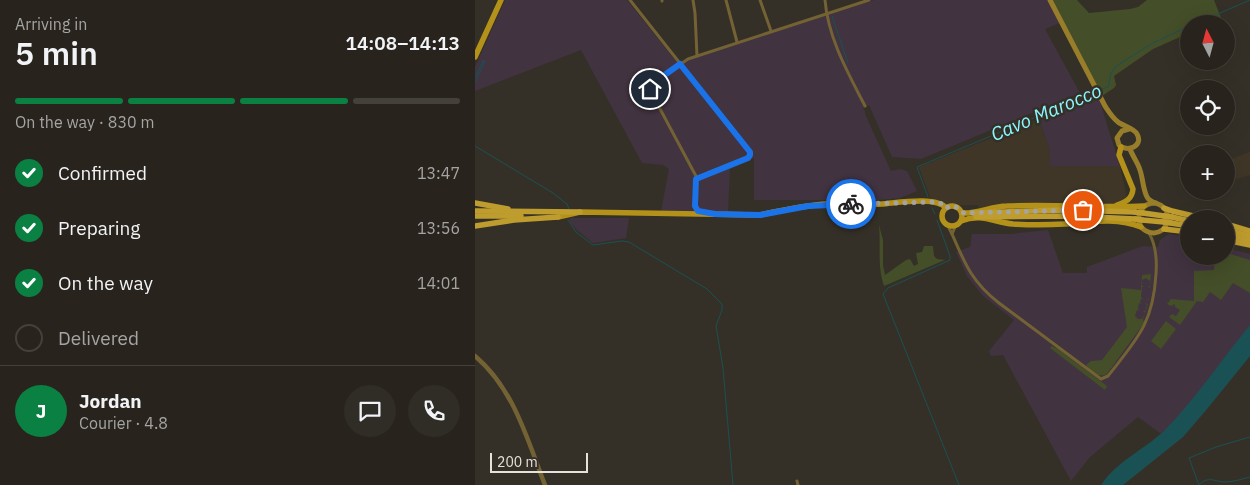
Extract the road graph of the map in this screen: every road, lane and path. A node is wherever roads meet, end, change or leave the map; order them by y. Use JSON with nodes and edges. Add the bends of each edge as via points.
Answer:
{"nodes":[{"id":1,"x":501,"y":0,"type":"edge"},
{"id":2,"x":630,"y":0,"type":"edge"},
{"id":3,"x":693,"y":0,"type":"edge"},
{"id":4,"x":726,"y":0,"type":"edge"},
{"id":5,"x":760,"y":0,"type":"edge"},
{"id":6,"x":869,"y":0,"type":"edge"},
{"id":7,"x":1050,"y":0,"type":"edge"},
{"id":8,"x":825,"y":1,"type":"edge"},
{"id":9,"x":841,"y":9,"type":"junction"},
{"id":10,"x":826,"y":13,"type":"junction"},
{"id":11,"x":771,"y":31,"type":"junction"},
{"id":12,"x":737,"y":42,"type":"junction"},
{"id":13,"x":697,"y":56,"type":"junction"},
{"id":14,"x":475,"y":57,"type":"edge"},
{"id":15,"x":680,"y":64,"type":"junction"},
{"id":16,"x":865,"y":106,"type":"dead end"},
{"id":17,"x":1116,"y":120,"type":"junction"},
{"id":18,"x":1129,"y":129,"type":"junction"},
{"id":19,"x":1120,"y":132,"type":"junction"},
{"id":20,"x":1121,"y":147,"type":"junction"},
{"id":21,"x":1130,"y":149,"type":"junction"},
{"id":22,"x":697,"y":178,"type":"junction"},
{"id":23,"x":1147,"y":194,"type":"junction"},
{"id":24,"x":475,"y":203,"type":"edge"},
{"id":25,"x":1156,"y":203,"type":"junction"},
{"id":26,"x":695,"y":206,"type":"junction"},
{"id":27,"x":1113,"y":207,"type":"junction"},
{"id":28,"x":946,"y":208,"type":"junction"},
{"id":29,"x":1164,"y":208,"type":"junction"},
{"id":30,"x":475,"y":211,"type":"edge"},
{"id":31,"x":1144,"y":211,"type":"junction"},
{"id":32,"x":568,"y":212,"type":"junction"},
{"id":33,"x":580,"y":212,"type":"junction"},
{"id":34,"x":962,"y":212,"type":"junction"},
{"id":35,"x":667,"y":213,"type":"junction"},
{"id":36,"x":1180,"y":213,"type":"edge"},
{"id":37,"x":715,"y":214,"type":"junction"},
{"id":38,"x":975,"y":215,"type":"junction"},
{"id":39,"x":475,"y":216,"type":"edge"},
{"id":40,"x":558,"y":216,"type":"junction"},
{"id":41,"x":1171,"y":220,"type":"junction"},
{"id":42,"x":1180,"y":220,"type":"edge"},
{"id":43,"x":958,"y":223,"type":"junction"},
{"id":44,"x":1180,"y":223,"type":"edge"},
{"id":45,"x":947,"y":224,"type":"junction"},
{"id":46,"x":475,"y":226,"type":"edge"},
{"id":47,"x":1141,"y":227,"type":"junction"},
{"id":48,"x":1235,"y":227,"type":"edge"},
{"id":49,"x":1164,"y":229,"type":"junction"},
{"id":50,"x":1180,"y":231,"type":"edge"},
{"id":51,"x":1250,"y":231,"type":"edge"},
{"id":52,"x":1149,"y":232,"type":"junction"},
{"id":53,"x":1235,"y":232,"type":"edge"},
{"id":54,"x":1157,"y":233,"type":"junction"},
{"id":55,"x":952,"y":234,"type":"junction"},
{"id":56,"x":1250,"y":236,"type":"edge"},
{"id":57,"x":1235,"y":238,"type":"edge"},
{"id":58,"x":1235,"y":241,"type":"edge"},
{"id":59,"x":1250,"y":243,"type":"edge"},
{"id":60,"x":1155,"y":245,"type":"junction"},
{"id":61,"x":475,"y":356,"type":"edge"},
{"id":62,"x":545,"y":485,"type":"edge"}],
"edges":[{"from":1,"to":14,"type":"main road"},
{"from":2,"to":15,"type":"street"},
{"from":3,"to":13,"type":"street"},
{"from":4,"to":12,"type":"street"},
{"from":5,"to":11,"type":"street"},
{"from":6,"to":9,"type":"street"},
{"from":7,"to":17,"type":"main road","via":[[1105,106]]},
{"from":8,"to":9,"type":"street","via":[[831,8]]},
{"from":8,"to":10,"type":"street"},
{"from":9,"to":10,"type":"street"},
{"from":10,"to":11,"type":"street"},
{"from":10,"to":16,"type":"street","via":[[843,63]]},
{"from":11,"to":12,"type":"street"},
{"from":12,"to":13,"type":"street"},
{"from":13,"to":15,"type":"street"},
{"from":15,"to":22,"type":"street","via":[[652,84],[650,89]]},
{"from":15,"to":22,"type":"street","via":[[750,153],[748,158]]},
{"from":17,"to":18,"type":"main road"},
{"from":17,"to":19,"type":"main road"},
{"from":18,"to":19,"type":"main road"},
{"from":18,"to":21,"type":"main road","via":[[1136,132],[1138,138]]},
{"from":19,"to":20,"type":"main road","via":[[1117,138]]},
{"from":20,"to":21,"type":"main road"},
{"from":20,"to":27,"type":"main road","via":[[1119,155],[1133,194],[1125,203]]},
{"from":21,"to":23,"type":"main road"},
{"from":22,"to":26,"type":"street"},
{"from":23,"to":25,"type":"main road"},
{"from":23,"to":31,"type":"main road"},
{"from":24,"to":32,"type":"highway"},
{"from":25,"to":29,"type":"main road"},
{"from":25,"to":31,"type":"main road"},
{"from":26,"to":35,"type":"street","via":[[689,211]]},
{"from":26,"to":37,"type":"street","via":[[698,211]]},
{"from":27,"to":31,"type":"main road"},
{"from":27,"to":38,"type":"main road","via":[[1006,206],[982,210]]},
{"from":28,"to":34,"type":"main road","via":[[956,206]]},
{"from":28,"to":37,"type":"main road","via":[[935,202],[827,204],[760,215]]},
{"from":28,"to":45,"type":"main road","via":[[942,218]]},
{"from":29,"to":36,"type":"highway"},
{"from":29,"to":49,"type":"main road","via":[[1169,219]]},
{"from":30,"to":32,"type":"highway"},
{"from":31,"to":38,"type":"highway","bridge":true,"via":[[1065,210]]},
{"from":31,"to":38,"type":"highway","bridge":true,"via":[[1135,219]]},
{"from":31,"to":41,"type":"highway","bridge":true},
{"from":31,"to":47,"type":"main road","via":[[1139,215]]},
{"from":32,"to":33,"type":"highway"},
{"from":33,"to":35,"type":"main road"},
{"from":33,"to":40,"type":"main road"},
{"from":34,"to":38,"type":"main road"},
{"from":34,"to":43,"type":"main road"},
{"from":35,"to":37,"type":"main road"},
{"from":38,"to":43,"type":"main road"},
{"from":38,"to":47,"type":"main road","via":[[1013,224],[1115,221]]},
{"from":39,"to":40,"type":"highway"},
{"from":40,"to":46,"type":"highway"},
{"from":41,"to":42,"type":"highway"},
{"from":41,"to":44,"type":"highway"},
{"from":43,"to":45,"type":"main road"},
{"from":43,"to":55,"type":"street"},
{"from":45,"to":55,"type":"street"},
{"from":47,"to":52,"type":"main road"},
{"from":48,"to":51,"type":"highway"},
{"from":49,"to":50,"type":"highway"},
{"from":49,"to":54,"type":"main road"},
{"from":52,"to":54,"type":"main road"},
{"from":52,"to":60,"type":"street"},
{"from":53,"to":56,"type":"highway"},
{"from":54,"to":60,"type":"street"},
{"from":55,"to":60,"type":"street","via":[[971,275],[984,291],[1101,379],[1108,376],[1141,333],[1149,317],[1156,286]]},
{"from":57,"to":59,"type":"highway"},
{"from":58,"to":59,"type":"highway"},
{"from":61,"to":62,"type":"street","via":[[508,395]]}]}
